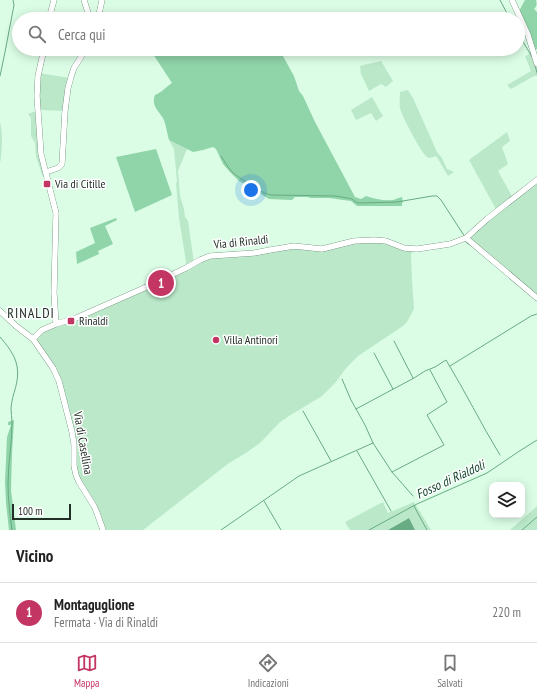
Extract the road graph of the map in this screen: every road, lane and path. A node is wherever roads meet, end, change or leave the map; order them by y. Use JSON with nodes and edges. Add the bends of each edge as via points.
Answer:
{"nodes":[{"id":1,"x":54,"y":0,"type":"edge"},
{"id":2,"x":84,"y":0,"type":"edge"},
{"id":3,"x":102,"y":0,"type":"edge"},
{"id":4,"x":512,"y":0,"type":"edge"},
{"id":5,"x":51,"y":12,"type":"edge"},
{"id":6,"x":88,"y":12,"type":"edge"},
{"id":7,"x":99,"y":12,"type":"edge"},
{"id":8,"x":517,"y":12,"type":"edge"},
{"id":9,"x":525,"y":28,"type":"edge"},
{"id":10,"x":42,"y":56,"type":"edge"},
{"id":11,"x":82,"y":56,"type":"edge"},
{"id":12,"x":537,"y":64,"type":"edge"},
{"id":13,"x":46,"y":172,"type":"junction"},
{"id":14,"x":537,"y":180,"type":"edge"},
{"id":15,"x":466,"y":238,"type":"junction"},
{"id":16,"x":537,"y":298,"type":"edge"},
{"id":17,"x":0,"y":311,"type":"edge"},
{"id":18,"x":56,"y":324,"type":"junction"},
{"id":19,"x":33,"y":339,"type":"junction"},
{"id":20,"x":103,"y":530,"type":"edge"}],
"edges":[{"from":1,"to":5,"type":"street"},
{"from":2,"to":6,"type":"street"},
{"from":3,"to":7,"type":"street"},
{"from":4,"to":8,"type":"street"},
{"from":9,"to":12,"type":"street"},
{"from":10,"to":13,"type":"street","via":[[37,96],[41,154]]},
{"from":11,"to":13,"type":"street","via":[[74,68],[68,88],[62,164]]},
{"from":13,"to":18,"type":"street","via":[[56,214]]},
{"from":14,"to":15,"type":"street","name":"Via di Rinaldi"},
{"from":15,"to":16,"type":"street"},
{"from":15,"to":18,"type":"street","name":"Via di Rinaldi","via":[[450,244],[417,249],[374,240],[354,241],[322,249],[294,246],[254,253],[210,256],[129,295]]},
{"from":17,"to":19,"type":"street","name":"Via di Casellina"},
{"from":18,"to":19,"type":"street","name":"Via di Rinaldi","via":[[42,330]]},
{"from":19,"to":20,"type":"street","name":"Via di Casellina","via":[[59,380],[72,432],[76,475],[94,506]]}]}
